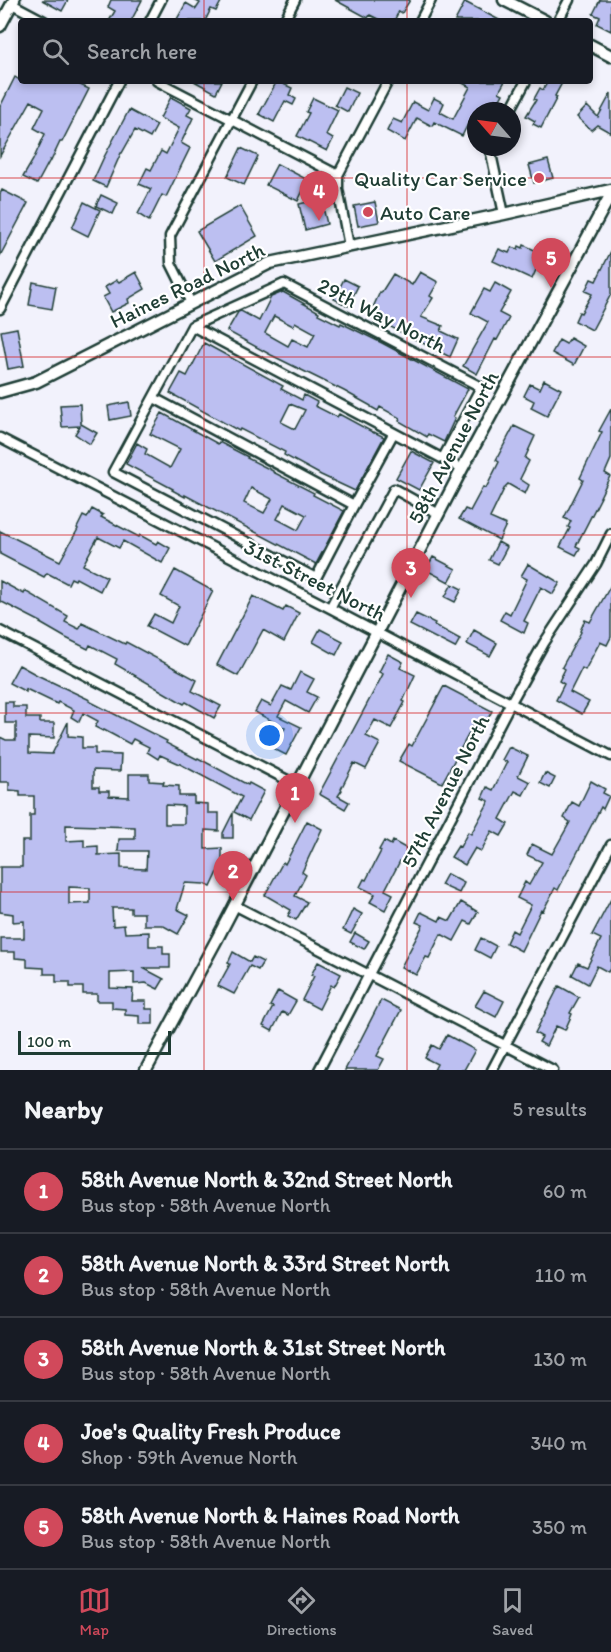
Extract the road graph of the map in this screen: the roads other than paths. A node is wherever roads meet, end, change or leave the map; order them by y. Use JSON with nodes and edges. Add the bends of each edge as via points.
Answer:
{"nodes":[{"id":1,"x":161,"y":0,"type":"edge"},
{"id":2,"x":295,"y":0,"type":"edge"},
{"id":3,"x":431,"y":0,"type":"edge"},
{"id":4,"x":504,"y":0,"type":"edge"},
{"id":5,"x":568,"y":0,"type":"edge"},
{"id":6,"x":13,"y":2,"type":"edge"},
{"id":7,"x":39,"y":18,"type":"edge"},
{"id":8,"x":152,"y":18,"type":"edge"},
{"id":9,"x":286,"y":18,"type":"edge"},
{"id":10,"x":422,"y":18,"type":"edge"},
{"id":11,"x":539,"y":18,"type":"edge"},
{"id":12,"x":559,"y":18,"type":"edge"},
{"id":13,"x":0,"y":27,"type":"edge"},
{"id":14,"x":593,"y":47,"type":"edge"},
{"id":15,"x":611,"y":56,"type":"edge"},
{"id":16,"x":117,"y":84,"type":"edge"},
{"id":17,"x":163,"y":84,"type":"edge"},
{"id":18,"x":250,"y":84,"type":"edge"},
{"id":19,"x":386,"y":84,"type":"edge"},
{"id":20,"x":524,"y":84,"type":"edge"},
{"id":21,"x":515,"y":102,"type":"edge"},
{"id":22,"x":232,"y":120,"type":"junction"},
{"id":23,"x":492,"y":156,"type":"edge"},
{"id":24,"x":339,"y":175,"type":"junction"},
{"id":25,"x":611,"y":192,"type":"edge"},
{"id":26,"x":504,"y":214,"type":"junction"},
{"id":27,"x":349,"y":246,"type":"junction"},
{"id":28,"x":191,"y":303,"type":"junction"},
{"id":29,"x":0,"y":309,"type":"edge"},
{"id":30,"x":192,"y":326,"type":"junction"},
{"id":31,"x":0,"y":392,"type":"edge"},
{"id":32,"x":154,"y":398,"type":"junction"},
{"id":33,"x":393,"y":434,"type":"junction"},
{"id":34,"x":0,"y":438,"type":"edge"},
{"id":35,"x":443,"y":458,"type":"junction"},
{"id":36,"x":462,"y":469,"type":"junction"},
{"id":37,"x":354,"y":505,"type":"junction"},
{"id":38,"x":439,"y":514,"type":"junction"},
{"id":39,"x":611,"y":534,"type":"edge"},
{"id":40,"x":330,"y":608,"type":"junction"},
{"id":41,"x":0,"y":631,"type":"edge"},
{"id":42,"x":378,"y":633,"type":"junction"},
{"id":43,"x":510,"y":704,"type":"junction"},
{"id":44,"x":611,"y":756,"type":"edge"},
{"id":45,"x":297,"y":784,"type":"junction"},
{"id":46,"x":611,"y":845,"type":"edge"},
{"id":47,"x":234,"y":905,"type":"junction"},
{"id":48,"x":369,"y":975,"type":"junction"},
{"id":49,"x":505,"y":1045,"type":"junction"},
{"id":50,"x":146,"y":1070,"type":"edge"},
{"id":51,"x":319,"y":1070,"type":"edge"},
{"id":52,"x":492,"y":1070,"type":"edge"},
{"id":53,"x":553,"y":1070,"type":"edge"}],
"edges":[{"from":1,"to":8,"type":"street"},
{"from":2,"to":9,"type":"street"},
{"from":3,"to":10,"type":"street"},
{"from":4,"to":11,"type":"street"},
{"from":5,"to":12,"type":"street"},
{"from":6,"to":7,"type":"street"},
{"from":6,"to":13,"type":"street"},
{"from":14,"to":15,"type":"street"},
{"from":16,"to":29,"type":"street"},
{"from":17,"to":22,"type":"street"},
{"from":18,"to":22,"type":"street"},
{"from":19,"to":24,"type":"street"},
{"from":20,"to":21,"type":"street"},
{"from":22,"to":24,"type":"street"},
{"from":22,"to":28,"type":"street","via":[[170,236],[171,263]]},
{"from":23,"to":26,"type":"street"},
{"from":24,"to":27,"type":"street"},
{"from":25,"to":26,"type":"street","name":"Haines Road North"},
{"from":25,"to":36,"type":"street","name":"58th Avenue North"},
{"from":26,"to":27,"type":"street","name":"Haines Road North"},
{"from":27,"to":28,"type":"street","name":"Haines Road North","via":[[270,263]]},
{"from":28,"to":31,"type":"street","name":"Haines Road North","via":[[36,382]]},
{"from":30,"to":32,"type":"street"},
{"from":30,"to":33,"type":"street"},
{"from":30,"to":35,"type":"street","name":"29th Way North","via":[[284,284],[481,387]]},
{"from":32,"to":37,"type":"street"},
{"from":32,"to":37,"type":"street","via":[[113,472],[316,578]]},
{"from":33,"to":35,"type":"street"},
{"from":33,"to":37,"type":"street"},
{"from":34,"to":40,"type":"street","name":"31st Street North"},
{"from":35,"to":36,"type":"street"},
{"from":36,"to":38,"type":"street","name":"58th Avenue North"},
{"from":38,"to":40,"type":"street","via":[[394,489]]},
{"from":38,"to":42,"type":"street","name":"58th Avenue North"},
{"from":39,"to":43,"type":"street","name":"57th Avenue North"},
{"from":40,"to":42,"type":"street","name":"31st Street North"},
{"from":41,"to":45,"type":"street"},
{"from":42,"to":43,"type":"street","name":"31st Street North"},
{"from":42,"to":45,"type":"street","name":"58th Avenue North"},
{"from":43,"to":44,"type":"street","name":"31st Street North"},
{"from":43,"to":48,"type":"street","name":"57th Avenue North"},
{"from":45,"to":47,"type":"street","name":"58th Avenue North"},
{"from":46,"to":49,"type":"street"},
{"from":47,"to":48,"type":"street"},
{"from":47,"to":50,"type":"street","name":"58th Avenue North"},
{"from":48,"to":49,"type":"street"},
{"from":48,"to":51,"type":"street","name":"57th Avenue North"},
{"from":49,"to":52,"type":"street"},
{"from":49,"to":53,"type":"street"}]}
